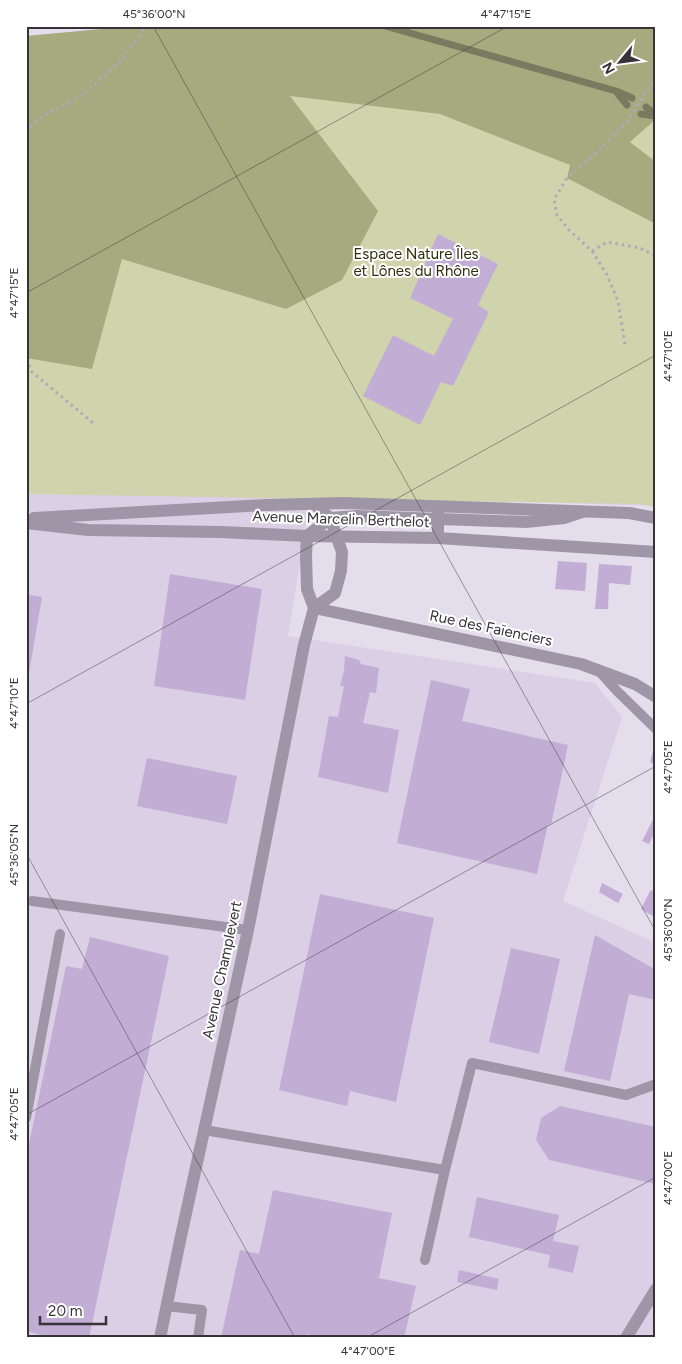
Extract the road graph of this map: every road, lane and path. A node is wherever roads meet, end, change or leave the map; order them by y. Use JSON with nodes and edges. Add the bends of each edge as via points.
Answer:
{"nodes":[{"id":1,"x":146,"y":26,"type":"edge"},
{"id":2,"x":655,"y":78,"type":"edge"},
{"id":3,"x":26,"y":132,"type":"edge"},
{"id":4,"x":592,"y":251,"type":"junction"},
{"id":5,"x":656,"y":256,"type":"edge"},
{"id":6,"x":624,"y":344,"type":"dead end"},
{"id":7,"x":26,"y":359,"type":"edge"},
{"id":8,"x":94,"y":423,"type":"dead end"},
{"id":9,"x":314,"y":504,"type":"junction"},
{"id":10,"x":438,"y":513,"type":"junction"},
{"id":11,"x":26,"y":518,"type":"edge"},
{"id":12,"x":330,"y":518,"type":"junction"},
{"id":13,"x":656,"y":518,"type":"edge"},
{"id":14,"x":26,"y":523,"type":"edge"},
{"id":15,"x":307,"y":536,"type":"junction"},
{"id":16,"x":337,"y":537,"type":"junction"},
{"id":17,"x":438,"y":538,"type":"junction"},
{"id":18,"x":656,"y":552,"type":"edge"},
{"id":19,"x":314,"y":608,"type":"junction"},
{"id":20,"x":598,"y":670,"type":"junction"},
{"id":21,"x":656,"y":697,"type":"edge"},
{"id":22,"x":656,"y":729,"type":"edge"},
{"id":23,"x":32,"y":901,"type":"dead end"},
{"id":24,"x":248,"y":930,"type":"junction"},
{"id":25,"x":60,"y":934,"type":"dead end"},
{"id":26,"x":656,"y":1084,"type":"edge"},
{"id":27,"x":26,"y":1118,"type":"edge"},
{"id":28,"x":204,"y":1130,"type":"junction"},
{"id":29,"x":445,"y":1170,"type":"junction"},
{"id":30,"x":425,"y":1260,"type":"dead end"},
{"id":31,"x":656,"y":1289,"type":"edge"},
{"id":32,"x":166,"y":1306,"type":"junction"},
{"id":33,"x":160,"y":1338,"type":"edge"},
{"id":34,"x":198,"y":1338,"type":"edge"},
{"id":35,"x":626,"y":1338,"type":"edge"}],
"edges":[{"from":1,"to":3,"type":"path","via":[[120,62],[84,94],[38,119]]},
{"from":2,"to":4,"type":"path","via":[[625,124],[567,178],[554,198],[557,215]]},
{"from":4,"to":5,"type":"path","via":[[607,242],[640,248]]},
{"from":4,"to":6,"type":"path","via":[[618,301]]},
{"from":7,"to":8,"type":"path","via":[[32,372]]},
{"from":9,"to":10,"type":"street","name":"Avenue Marcelin Berthelot","via":[[343,503]]},
{"from":9,"to":11,"type":"street","name":"Avenue Marcelin Berthelot"},
{"from":9,"to":12,"type":"street"},
{"from":10,"to":12,"type":"street"},
{"from":10,"to":13,"type":"street","name":"Avenue Marcelin Berthelot","via":[[629,513]]},
{"from":10,"to":17,"type":"street"},
{"from":12,"to":15,"type":"street"},
{"from":12,"to":16,"type":"street"},
{"from":14,"to":15,"type":"street","name":"Avenue Marcelin Berthelot","via":[[88,530]]},
{"from":15,"to":16,"type":"street","name":"Avenue Marcelin Berthelot"},
{"from":15,"to":19,"type":"street","via":[[307,589]]},
{"from":16,"to":17,"type":"street","name":"Avenue Marcelin Berthelot"},
{"from":16,"to":19,"type":"street","via":[[342,552],[336,592]]},
{"from":17,"to":18,"type":"street","name":"Avenue Marcelin Berthelot"},
{"from":19,"to":20,"type":"street","name":"Rue des Faïenciers"},
{"from":19,"to":24,"type":"street","name":"Avenue Champlevert"},
{"from":20,"to":21,"type":"street","name":"Rue des Faïenciers","via":[[635,684]]},
{"from":20,"to":22,"type":"lane"},
{"from":23,"to":24,"type":"lane"},
{"from":24,"to":28,"type":"street","name":"Avenue Champlevert"},
{"from":25,"to":27,"type":"lane"},
{"from":26,"to":29,"type":"lane","via":[[626,1095],[472,1062]]},
{"from":28,"to":29,"type":"lane"},
{"from":28,"to":32,"type":"street","name":"Avenue Champlevert"},
{"from":29,"to":30,"type":"lane"},
{"from":31,"to":35,"type":"street"},
{"from":32,"to":33,"type":"street","name":"Avenue Champlevert"},
{"from":32,"to":34,"type":"lane","via":[[202,1310]]}]}
